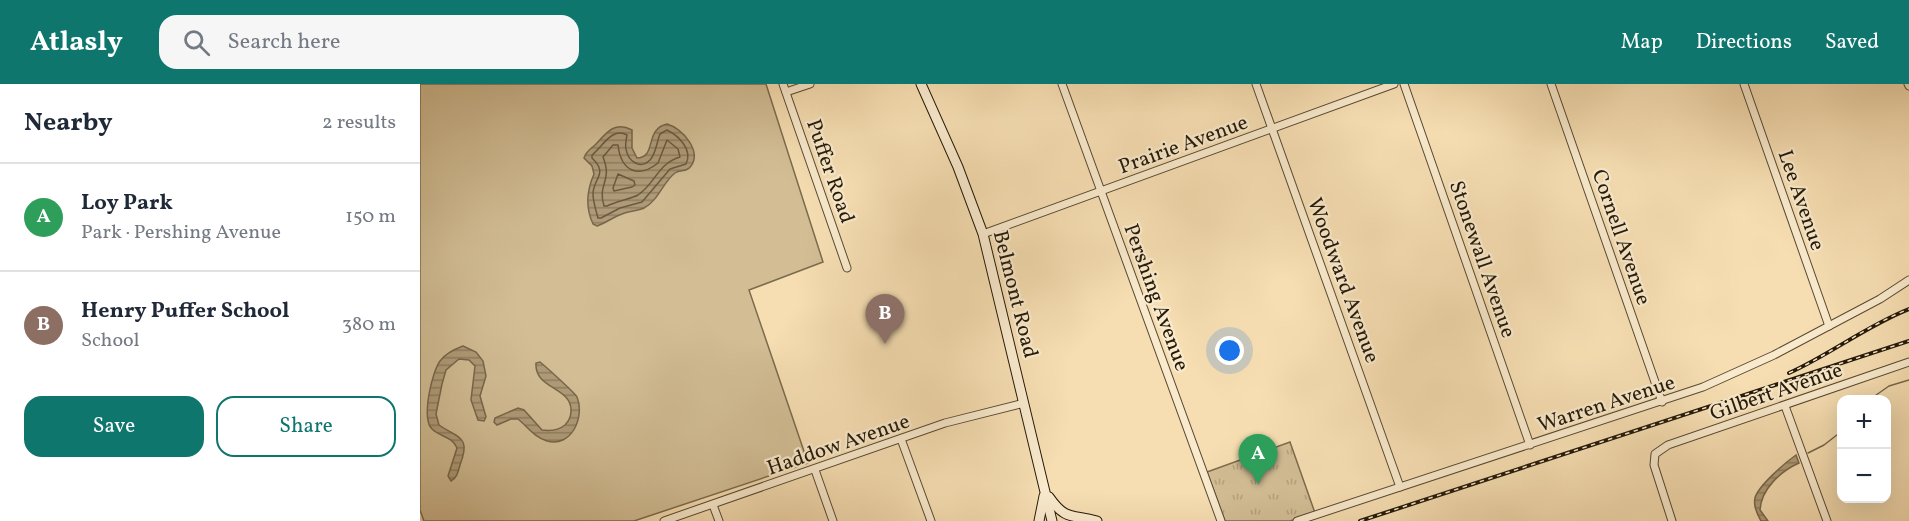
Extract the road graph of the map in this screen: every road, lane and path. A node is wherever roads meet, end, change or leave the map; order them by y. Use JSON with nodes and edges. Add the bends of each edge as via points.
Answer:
{"nodes":[{"id":1,"x":783,"y":84,"type":"edge"},
{"id":2,"x":810,"y":84,"type":"edge"},
{"id":3,"x":921,"y":84,"type":"edge"},
{"id":4,"x":1062,"y":84,"type":"edge"},
{"id":5,"x":1256,"y":84,"type":"edge"},
{"id":6,"x":1394,"y":84,"type":"edge"},
{"id":7,"x":1404,"y":84,"type":"edge"},
{"id":8,"x":1551,"y":84,"type":"edge"},
{"id":9,"x":1744,"y":84,"type":"edge"},
{"id":10,"x":786,"y":92,"type":"junction"},
{"id":11,"x":1273,"y":128,"type":"junction"},
{"id":12,"x":1101,"y":191,"type":"junction"},
{"id":13,"x":983,"y":234,"type":"junction"},
{"id":14,"x":847,"y":268,"type":"dead end"},
{"id":15,"x":1909,"y":280,"type":"edge"},
{"id":16,"x":1829,"y":326,"type":"junction"},
{"id":17,"x":1909,"y":362,"type":"edge"},
{"id":18,"x":1662,"y":402,"type":"junction"},
{"id":19,"x":1024,"y":403,"type":"junction"},
{"id":20,"x":1785,"y":406,"type":"junction"},
{"id":21,"x":902,"y":439,"type":"junction"},
{"id":22,"x":1530,"y":445,"type":"junction"},
{"id":23,"x":815,"y":470,"type":"junction"},
{"id":24,"x":1400,"y":487,"type":"junction"},
{"id":25,"x":1045,"y":490,"type":"junction"},
{"id":26,"x":713,"y":505,"type":"junction"},
{"id":27,"x":1083,"y":520,"type":"edge"},
{"id":28,"x":664,"y":521,"type":"edge"},
{"id":29,"x":719,"y":521,"type":"edge"},
{"id":30,"x":833,"y":521,"type":"edge"},
{"id":31,"x":931,"y":521,"type":"edge"},
{"id":32,"x":1039,"y":521,"type":"edge"},
{"id":33,"x":1052,"y":521,"type":"edge"},
{"id":34,"x":1097,"y":521,"type":"edge"},
{"id":35,"x":1221,"y":521,"type":"edge"},
{"id":36,"x":1297,"y":521,"type":"edge"},
{"id":37,"x":1672,"y":521,"type":"edge"},
{"id":38,"x":1827,"y":521,"type":"edge"}],
"edges":[{"from":1,"to":10,"type":"street","name":"Puffer Road"},
{"from":2,"to":10,"type":"street"},
{"from":3,"to":13,"type":"main road","name":"Belmont Road"},
{"from":4,"to":12,"type":"street","name":"Pershing Avenue"},
{"from":5,"to":11,"type":"street","name":"Woodward Avenue"},
{"from":6,"to":11,"type":"street","name":"Prairie Avenue"},
{"from":7,"to":22,"type":"street","name":"Stonewall Avenue"},
{"from":8,"to":18,"type":"street","name":"Cornell Avenue"},
{"from":9,"to":16,"type":"street","name":"Lee Avenue"},
{"from":10,"to":14,"type":"street","name":"Puffer Road"},
{"from":11,"to":12,"type":"street","name":"Prairie Avenue"},
{"from":11,"to":24,"type":"street","name":"Woodward Avenue"},
{"from":12,"to":13,"type":"street","name":"Prairie Avenue"},
{"from":12,"to":35,"type":"street","name":"Pershing Avenue"},
{"from":13,"to":19,"type":"main road","name":"Belmont Road"},
{"from":15,"to":16,"type":"street","name":"Warren Avenue"},
{"from":16,"to":18,"type":"street","name":"Warren Avenue","via":[[1732,375]]},
{"from":17,"to":20,"type":"street","name":"Gilbert Avenue"},
{"from":18,"to":22,"type":"street","name":"Warren Avenue"},
{"from":19,"to":21,"type":"street","name":"Haddow Avenue","via":[[945,423]]},
{"from":19,"to":25,"type":"main road","name":"Belmont Road"},
{"from":20,"to":37,"type":"street","name":"Gilbert Avenue","via":[[1668,445],[1655,454],[1654,465]]},
{"from":20,"to":38,"type":"street"},
{"from":21,"to":23,"type":"street","name":"Haddow Avenue"},
{"from":21,"to":31,"type":"street"},
{"from":22,"to":24,"type":"street","name":"Warren Avenue"},
{"from":23,"to":26,"type":"street","name":"Haddow Avenue"},
{"from":23,"to":30,"type":"street"},
{"from":24,"to":36,"type":"street","name":"Warren Avenue"},
{"from":25,"to":27,"type":"main road","via":[[1061,513]]},
{"from":25,"to":32,"type":"main road"},
{"from":25,"to":33,"type":"main road","name":"Belmont Road"},
{"from":26,"to":28,"type":"street","name":"Haddow Avenue"},
{"from":26,"to":29,"type":"street"},
{"from":27,"to":34,"type":"main road"}]}
